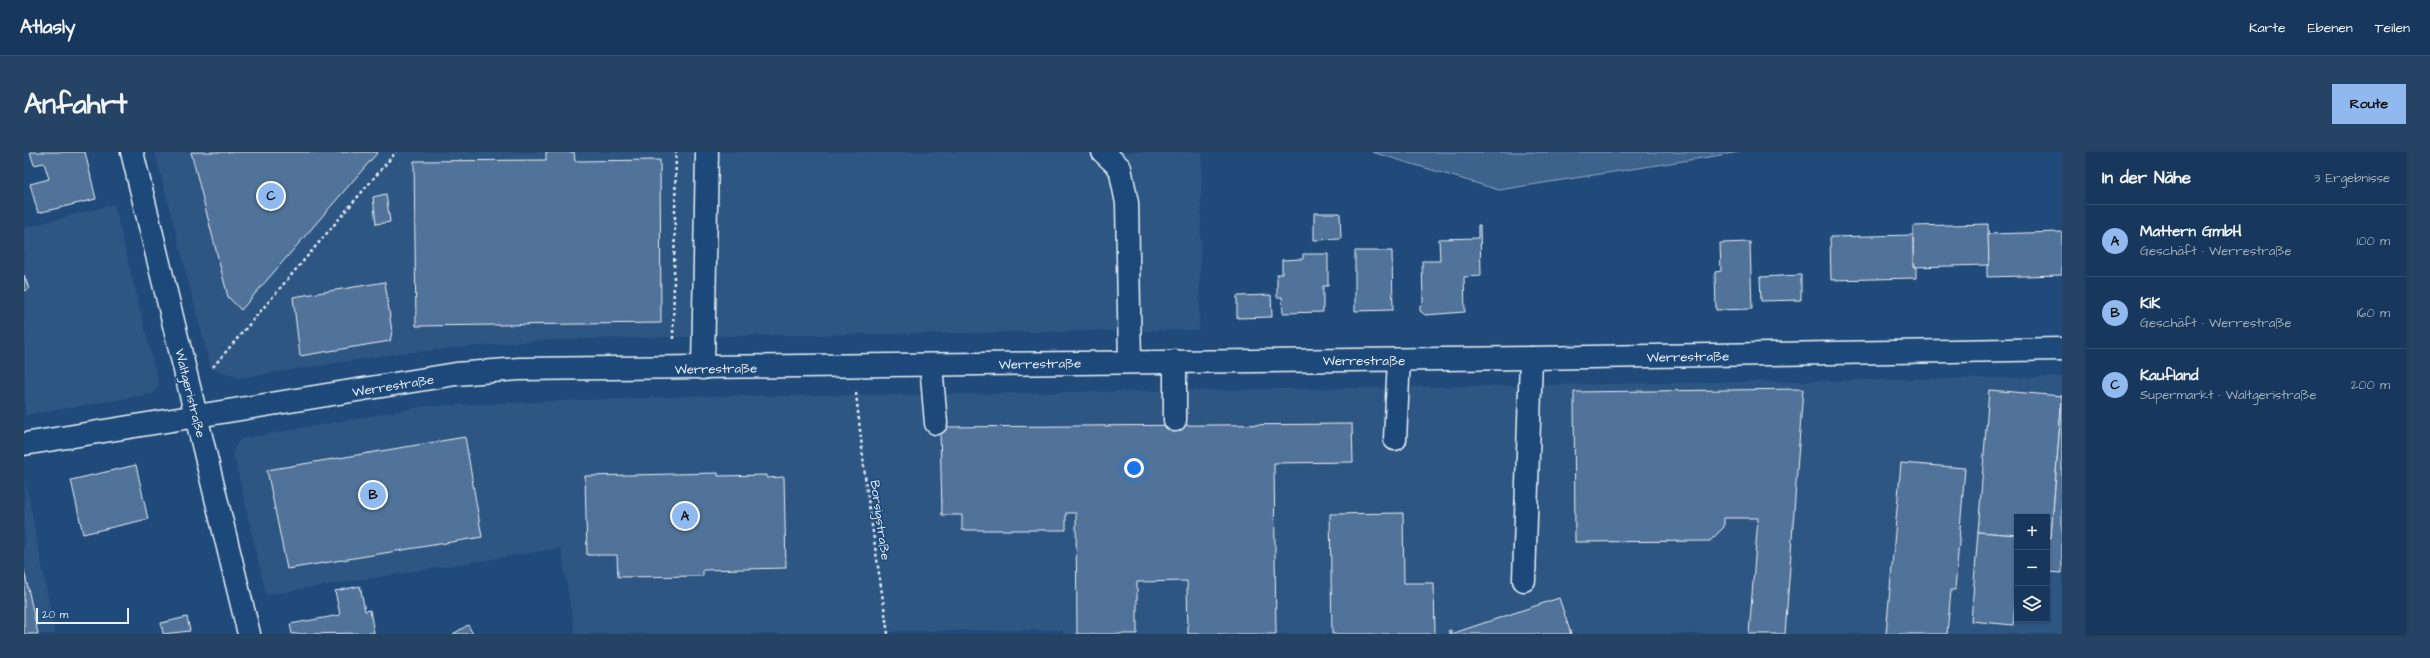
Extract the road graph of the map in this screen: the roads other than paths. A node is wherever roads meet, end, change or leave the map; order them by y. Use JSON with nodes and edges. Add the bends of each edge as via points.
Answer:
{"nodes":[{"id":1,"x":132,"y":152,"type":"edge"},
{"id":2,"x":706,"y":152,"type":"edge"},
{"id":3,"x":1103,"y":152,"type":"edge"},
{"id":4,"x":2062,"y":349,"type":"edge"},
{"id":5,"x":1531,"y":358,"type":"junction"},
{"id":6,"x":1399,"y":360,"type":"junction"},
{"id":7,"x":1175,"y":361,"type":"junction"},
{"id":8,"x":1130,"y":362,"type":"junction"},
{"id":9,"x":931,"y":365,"type":"junction"},
{"id":10,"x":703,"y":368,"type":"junction"},
{"id":11,"x":197,"y":418,"type":"junction"},
{"id":12,"x":1175,"y":420,"type":"dead end"},
{"id":13,"x":936,"y":423,"type":"dead end"},
{"id":14,"x":1395,"y":439,"type":"dead end"},
{"id":15,"x":24,"y":444,"type":"edge"},
{"id":16,"x":1524,"y":580,"type":"dead end"},
{"id":17,"x":249,"y":634,"type":"edge"}],
"edges":[{"from":1,"to":11,"type":"main road","name":"Waltgeristraße"},
{"from":2,"to":10,"type":"main road"},
{"from":3,"to":8,"type":"main road","via":[[1120,168],[1127,203]]},
{"from":4,"to":5,"type":"main road","name":"Werrestraße"},
{"from":5,"to":6,"type":"main road","name":"Werrestraße"},
{"from":5,"to":16,"type":"main road"},
{"from":6,"to":7,"type":"main road","name":"Werrestraße"},
{"from":6,"to":14,"type":"main road"},
{"from":7,"to":8,"type":"main road","name":"Werrestraße"},
{"from":7,"to":12,"type":"main road"},
{"from":8,"to":9,"type":"main road","name":"Werrestraße"},
{"from":9,"to":10,"type":"main road","name":"Werrestraße"},
{"from":9,"to":13,"type":"main road"},
{"from":10,"to":11,"type":"main road","name":"Werrestraße","via":[[519,369],[456,374]]},
{"from":11,"to":15,"type":"main road","name":"Werrestraße"},
{"from":11,"to":17,"type":"main road","name":"Waltgeristraße"}]}
